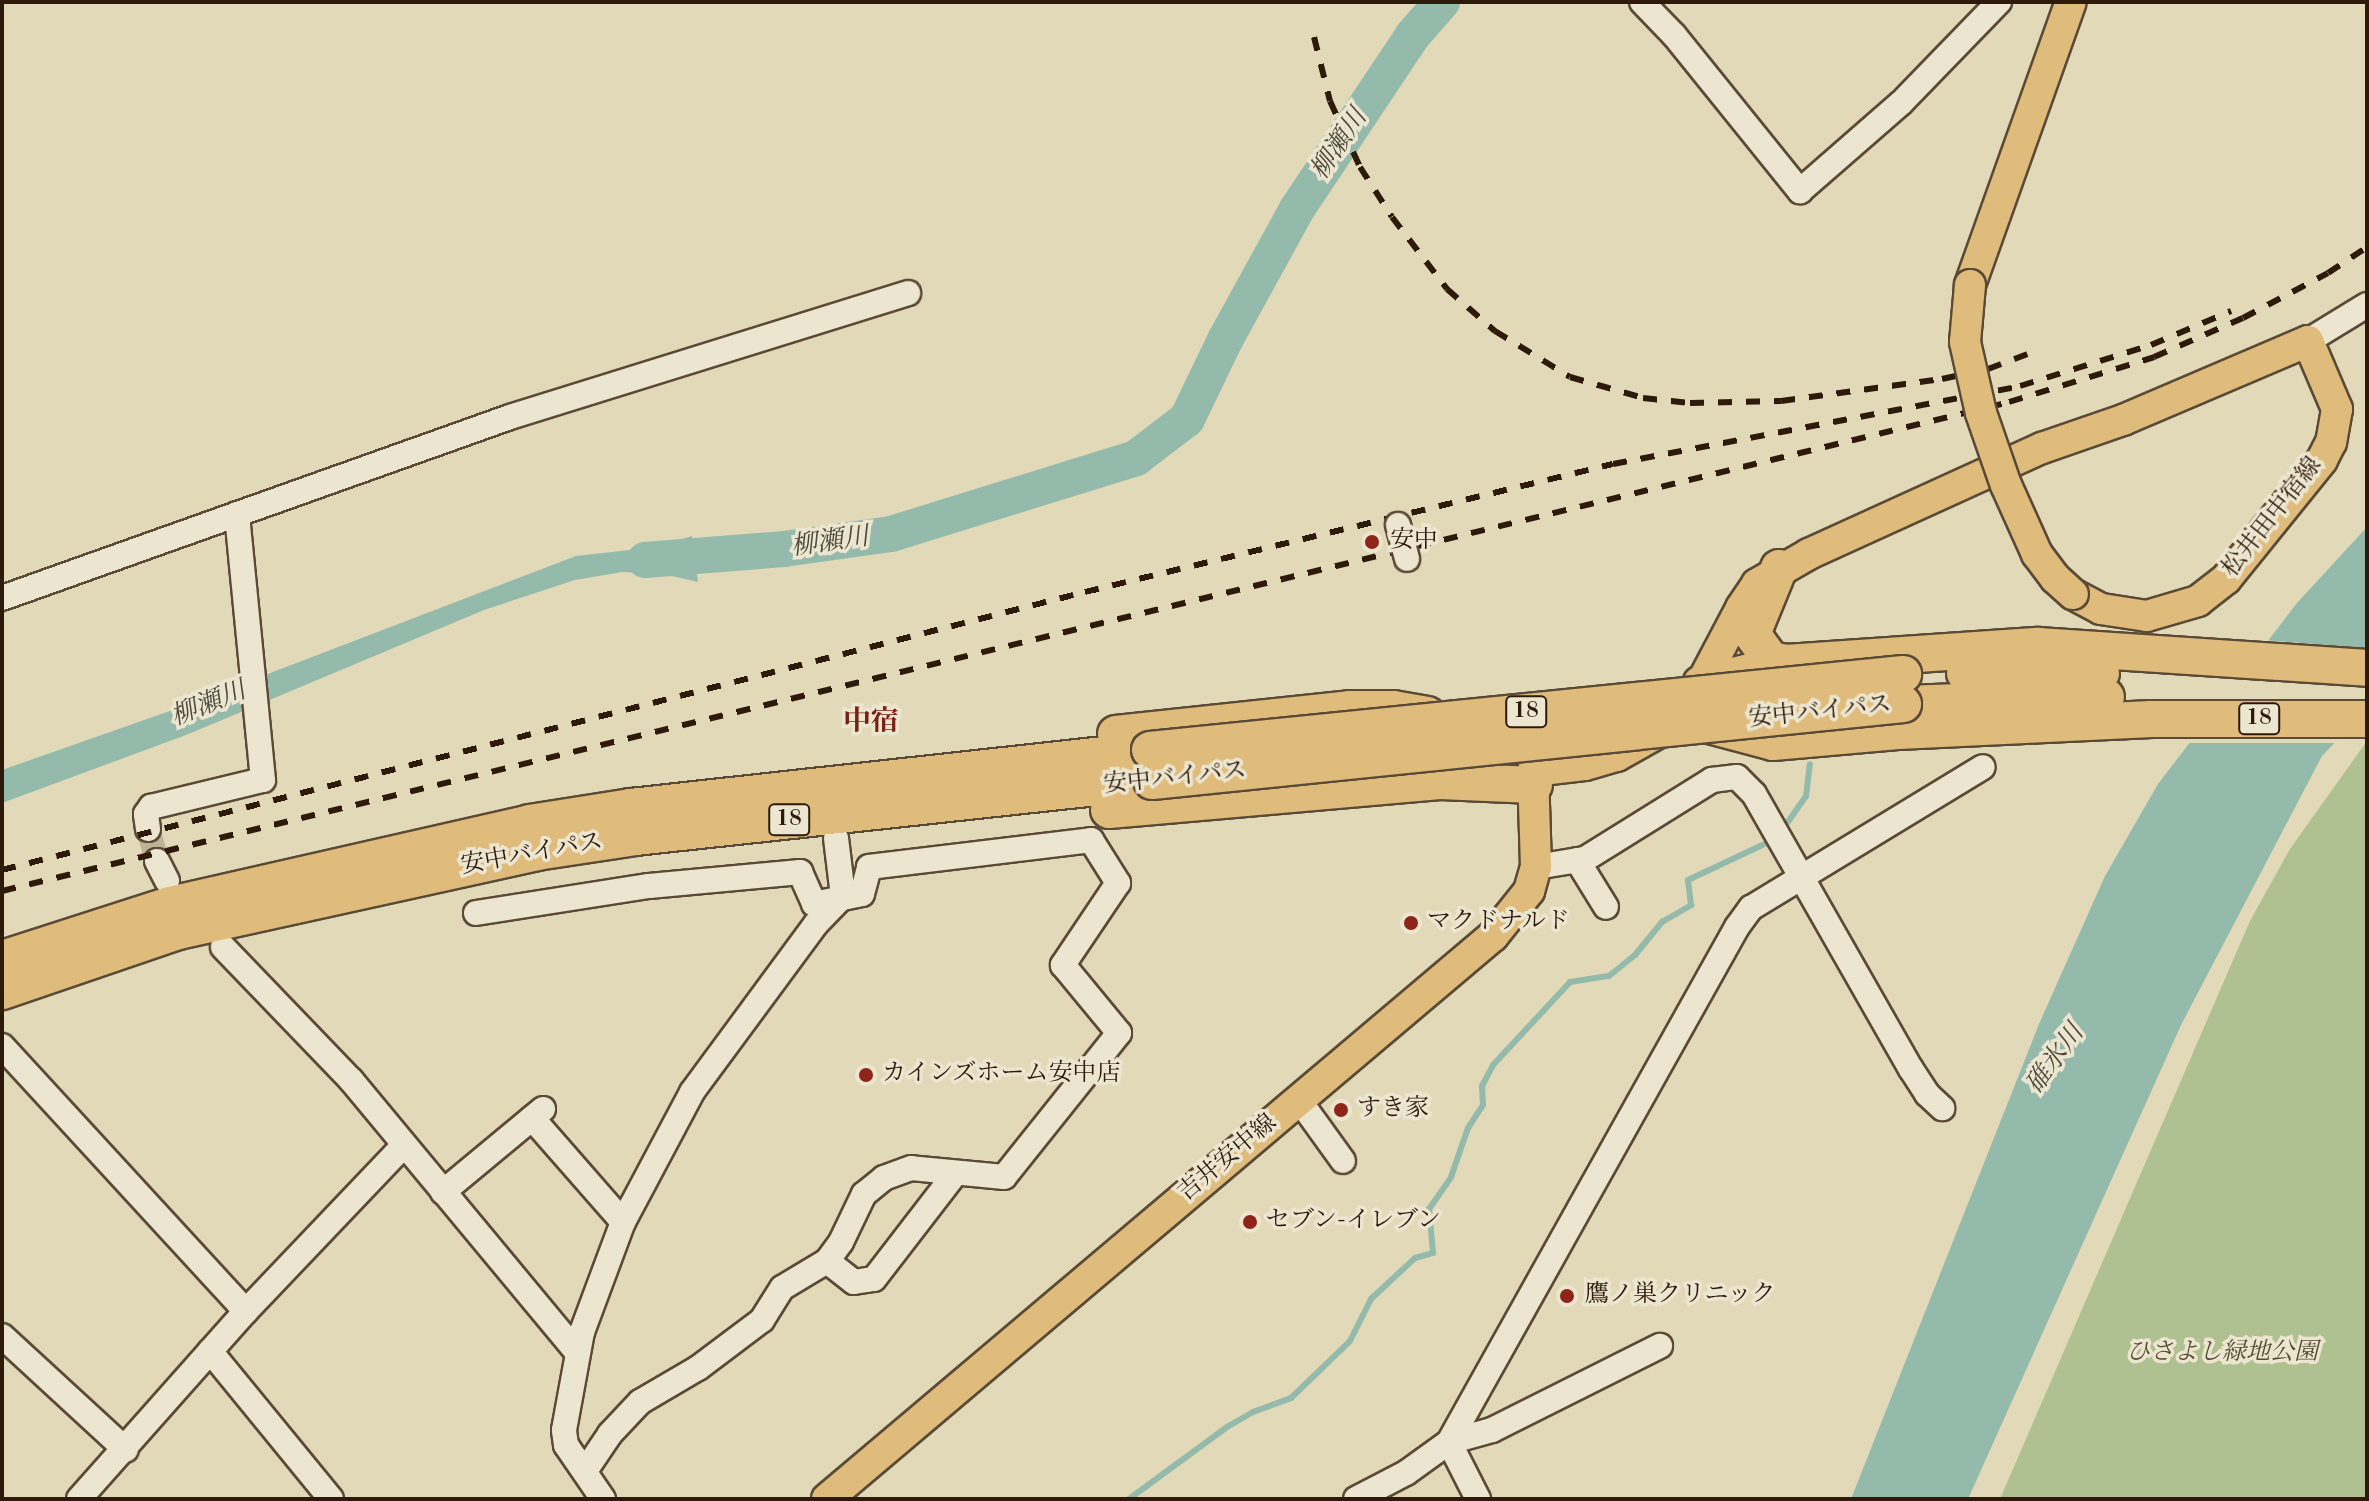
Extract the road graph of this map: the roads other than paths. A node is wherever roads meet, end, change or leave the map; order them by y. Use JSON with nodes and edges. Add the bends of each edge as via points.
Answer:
{"nodes":[{"id":1,"x":1642,"y":2,"type":"edge"},
{"id":2,"x":1999,"y":2,"type":"edge"},
{"id":3,"x":2071,"y":2,"type":"edge"},
{"id":4,"x":908,"y":293,"type":"dead end"},
{"id":5,"x":2367,"y":305,"type":"edge"},
{"id":6,"x":2308,"y":341,"type":"junction"},
{"id":7,"x":237,"y":514,"type":"junction"},
{"id":8,"x":1398,"y":525,"type":"dead end"},
{"id":9,"x":1407,"y":559,"type":"dead end"},
{"id":10,"x":1779,"y":568,"type":"junction"},
{"id":11,"x":2,"y":598,"type":"edge"},
{"id":12,"x":1786,"y":663,"type":"junction"},
{"id":13,"x":2367,"y":668,"type":"edge"},
{"id":14,"x":2367,"y":679,"type":"edge"},
{"id":15,"x":1701,"y":684,"type":"junction"},
{"id":16,"x":2171,"y":686,"type":"junction"},
{"id":17,"x":1546,"y":699,"type":"dead end"},
{"id":18,"x":2367,"y":706,"type":"edge"},
{"id":19,"x":1298,"y":715,"type":"junction"},
{"id":20,"x":1690,"y":719,"type":"junction"},
{"id":21,"x":2367,"y":719,"type":"edge"},
{"id":22,"x":1151,"y":765,"type":"junction"},
{"id":23,"x":1983,"y":767,"type":"dead end"},
{"id":24,"x":1533,"y":778,"type":"junction"},
{"id":25,"x":1310,"y":790,"type":"junction"},
{"id":26,"x":530,"y":823,"type":"junction"},
{"id":27,"x":148,"y":829,"type":"dead end"},
{"id":28,"x":836,"y":838,"type":"junction"},
{"id":29,"x":1577,"y":860,"type":"junction"},
{"id":30,"x":1536,"y":867,"type":"junction"},
{"id":31,"x":428,"y":873,"type":"junction"},
{"id":32,"x":1799,"y":876,"type":"junction"},
{"id":33,"x":843,"y":896,"type":"junction"},
{"id":34,"x":1606,"y":907,"type":"dead end"},
{"id":35,"x":476,"y":913,"type":"dead end"},
{"id":36,"x":223,"y":947,"type":"dead end"},
{"id":37,"x":2,"y":959,"type":"edge"},
{"id":38,"x":2,"y":991,"type":"edge"},
{"id":39,"x":2,"y":1046,"type":"edge"},
{"id":40,"x":1299,"y":1100,"type":"junction"},
{"id":41,"x":1942,"y":1108,"type":"dead end"},
{"id":42,"x":404,"y":1145,"type":"junction"},
{"id":43,"x":1343,"y":1161,"type":"dead end"},
{"id":44,"x":954,"y":1175,"type":"junction"},
{"id":45,"x":443,"y":1192,"type":"junction"},
{"id":46,"x":623,"y":1222,"type":"junction"},
{"id":47,"x":827,"y":1261,"type":"junction"},
{"id":48,"x":246,"y":1311,"type":"junction"},
{"id":49,"x":2,"y":1336,"type":"edge"},
{"id":50,"x":1660,"y":1346,"type":"dead end"},
{"id":51,"x":210,"y":1351,"type":"junction"},
{"id":52,"x":577,"y":1352,"type":"junction"},
{"id":53,"x":1449,"y":1442,"type":"junction"},
{"id":54,"x":126,"y":1450,"type":"junction"},
{"id":55,"x":585,"y":1471,"type":"junction"},
{"id":56,"x":79,"y":1499,"type":"edge"},
{"id":57,"x":331,"y":1499,"type":"edge"},
{"id":58,"x":603,"y":1499,"type":"edge"},
{"id":59,"x":827,"y":1499,"type":"edge"},
{"id":60,"x":1356,"y":1499,"type":"edge"},
{"id":61,"x":1478,"y":1499,"type":"edge"}],
"edges":[{"from":1,"to":2,"type":"street","via":[[1800,191],[1901,103]]},
{"from":3,"to":6,"type":"main road","name":"松井田中宿線","bridge":true,"via":[[1970,285],[1965,342],[1981,413],[2006,485],[2037,554],[2055,578],[2101,609],[2147,616],[2198,601],[2226,579],[2331,442],[2337,409]]},
{"from":4,"to":7,"type":"street","via":[[510,417]]},
{"from":5,"to":6,"type":"street"},
{"from":6,"to":10,"type":"main road","via":[[2123,420],[2042,448]]},
{"from":7,"to":11,"type":"street"},
{"from":7,"to":27,"type":"street","via":[[263,780],[151,807],[146,814]]},
{"from":8,"to":9,"type":"street","bridge":true},
{"from":10,"to":12,"type":"highway","via":[[1752,634],[1771,660]]},
{"from":10,"to":15,"type":"main road","via":[[1757,584]]},
{"from":12,"to":15,"type":"highway"},
{"from":12,"to":16,"type":"highway","via":[[2038,646]]},
{"from":13,"to":16,"type":"highway"},
{"from":14,"to":16,"type":"highway","name":"安中バイパス","number":"18"},
{"from":15,"to":20,"type":"main road"},
{"from":15,"to":24,"type":"main road","via":[[1663,730],[1632,750]]},
{"from":16,"to":18,"type":"highway","name":"安中バイパス","number":"18"},
{"from":16,"to":20,"type":"highway","via":[[1898,731],[1773,742]]},
{"from":16,"to":21,"type":"highway","number":"18"},
{"from":16,"to":22,"type":"highway","name":"安中バイパス","number":"18","bridge":true,"via":[[1903,689]]},
{"from":17,"to":24,"type":"street"},
{"from":19,"to":24,"type":"highway","via":[[1350,709],[1419,712],[1451,725]]},
{"from":19,"to":25,"type":"highway"},
{"from":19,"to":26,"type":"highway","via":[[705,780]]},
{"from":20,"to":24,"type":"main road","via":[[1665,751],[1634,772],[1579,786]]},
{"from":22,"to":26,"type":"highway","name":"安中バイパス","number":"18","via":[[631,807]]},
{"from":22,"to":31,"type":"highway","name":"安中バイパス","number":"18","via":[[635,837]]},
{"from":23,"to":32,"type":"street"},
{"from":24,"to":25,"type":"highway"},
{"from":24,"to":30,"type":"main road","name":"吉井安中線"},
{"from":25,"to":28,"type":"highway"},
{"from":26,"to":37,"type":"highway","name":"安中バイパス","number":"18","via":[[170,905]]},
{"from":28,"to":31,"type":"highway"},
{"from":28,"to":33,"type":"street"},
{"from":29,"to":30,"type":"street"},
{"from":29,"to":32,"type":"street","via":[[1712,780],[1731,775],[1749,786]]},
{"from":29,"to":34,"type":"street"},
{"from":30,"to":40,"type":"main road","name":"吉井安中線","via":[[1529,891],[1493,936]]},
{"from":31,"to":38,"type":"highway","name":"安中バイパス","number":"18","via":[[178,931]]},
{"from":32,"to":41,"type":"street","via":[[1911,1069]]},
{"from":32,"to":53,"type":"street","via":[[1751,908],[1737,927]]},
{"from":33,"to":35,"type":"street","via":[[814,904],[800,872],[665,884]]},
{"from":33,"to":44,"type":"street","via":[[862,894],[869,867],[1091,840],[1118,883],[1063,965],[1119,1033],[1004,1177]]},
{"from":33,"to":46,"type":"street","via":[[816,924],[692,1092]]},
{"from":36,"to":42,"type":"street","via":[[351,1080]]},
{"from":39,"to":48,"type":"street"},
{"from":40,"to":43,"type":"street"},
{"from":40,"to":59,"type":"main road","name":"吉井安中線"},
{"from":42,"to":45,"type":"street"},
{"from":42,"to":48,"type":"street"},
{"from":44,"to":47,"type":"street","via":[[911,1168],[884,1178],[864,1194]]},
{"from":44,"to":47,"type":"street","via":[[874,1279],[854,1282]]},
{"from":45,"to":46,"type":"street","via":[[538,1113]]},
{"from":45,"to":52,"type":"street"},
{"from":46,"to":52,"type":"street"},
{"from":47,"to":55,"type":"street","via":[[782,1288],[762,1320],[698,1368],[640,1402]]},
{"from":48,"to":51,"type":"street"},
{"from":49,"to":54,"type":"street"},
{"from":50,"to":53,"type":"street","via":[[1492,1430]]},
{"from":51,"to":54,"type":"street"},
{"from":51,"to":57,"type":"street"},
{"from":52,"to":55,"type":"street","via":[[564,1430],[566,1445]]},
{"from":53,"to":60,"type":"street"},
{"from":53,"to":61,"type":"street"},
{"from":54,"to":56,"type":"street"},
{"from":55,"to":58,"type":"street"}]}
